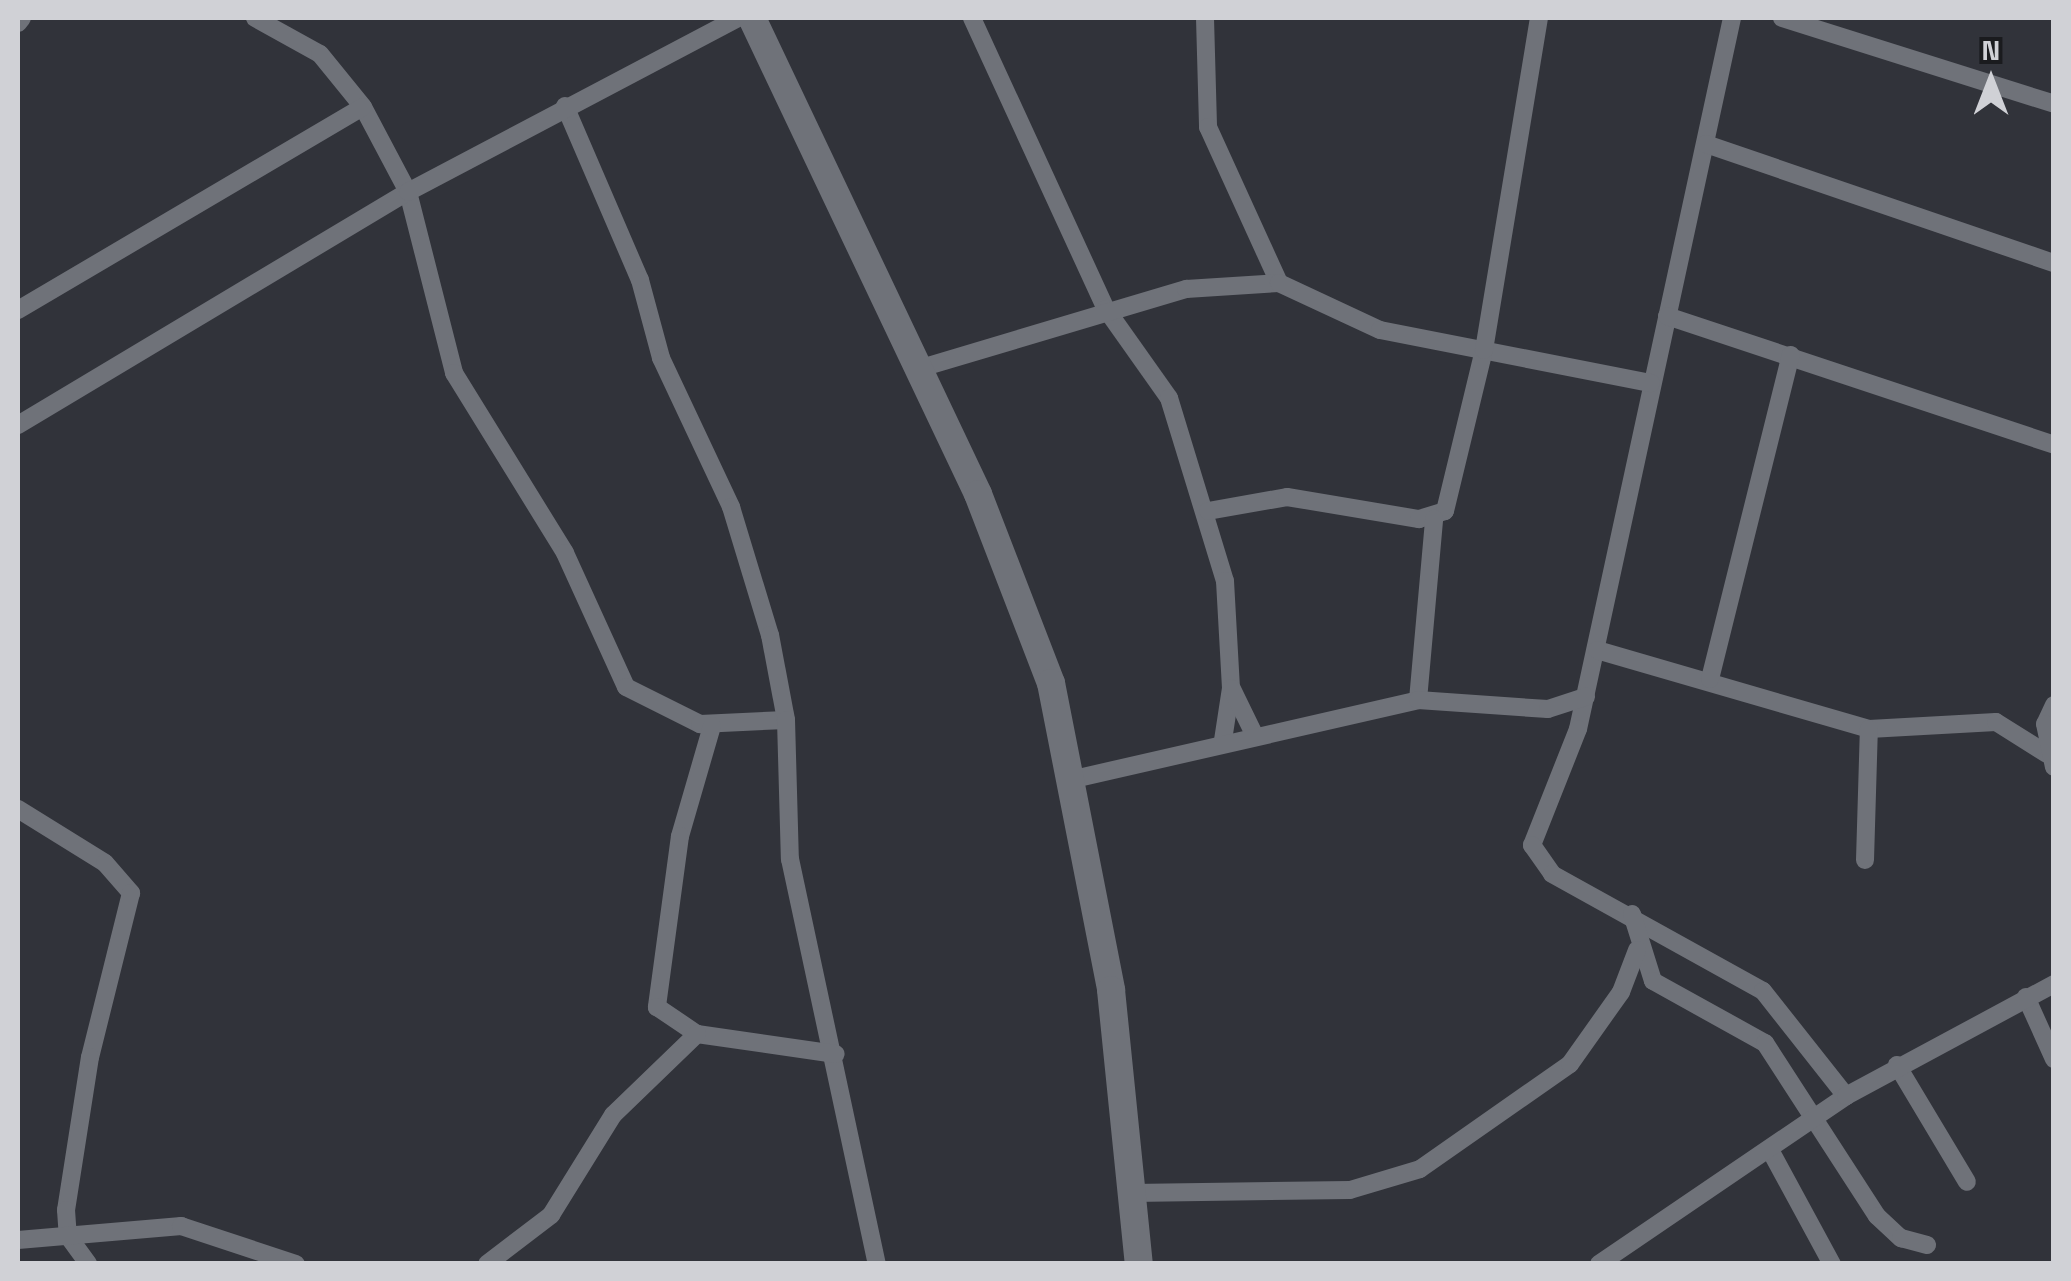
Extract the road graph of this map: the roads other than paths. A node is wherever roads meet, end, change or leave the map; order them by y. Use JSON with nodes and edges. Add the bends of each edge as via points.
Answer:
{"nodes":[{"id":1,"x":255,"y":18,"type":"edge"},
{"id":2,"x":738,"y":18,"type":"edge"},
{"id":3,"x":752,"y":18,"type":"edge"},
{"id":4,"x":972,"y":18,"type":"edge"},
{"id":5,"x":1205,"y":18,"type":"edge"},
{"id":6,"x":1540,"y":18,"type":"edge"},
{"id":7,"x":1732,"y":18,"type":"edge"},
{"id":8,"x":1782,"y":18,"type":"edge"},
{"id":9,"x":2054,"y":104,"type":"edge"},
{"id":10,"x":566,"y":106,"type":"junction"},
{"id":11,"x":363,"y":107,"type":"junction"},
{"id":12,"x":1706,"y":144,"type":"junction"},
{"id":13,"x":408,"y":192,"type":"junction"},
{"id":14,"x":2054,"y":263,"type":"edge"},
{"id":15,"x":1279,"y":284,"type":"junction"},
{"id":16,"x":1106,"y":309,"type":"junction"},
{"id":17,"x":18,"y":310,"type":"edge"},
{"id":18,"x":1666,"y":316,"type":"junction"},
{"id":19,"x":1484,"y":350,"type":"junction"},
{"id":20,"x":1790,"y":355,"type":"junction"},
{"id":21,"x":921,"y":368,"type":"junction"},
{"id":22,"x":1652,"y":383,"type":"junction"},
{"id":23,"x":18,"y":425,"type":"edge"},
{"id":24,"x":2054,"y":445,"type":"edge"},
{"id":25,"x":1208,"y":510,"type":"junction"},
{"id":26,"x":1434,"y":519,"type":"junction"},
{"id":27,"x":1597,"y":650,"type":"junction"},
{"id":28,"x":1710,"y":678,"type":"junction"},
{"id":29,"x":1232,"y":688,"type":"junction"},
{"id":30,"x":1586,"y":697,"type":"junction"},
{"id":31,"x":1418,"y":700,"type":"junction"},
{"id":32,"x":2054,"y":705,"type":"edge"},
{"id":33,"x":1548,"y":709,"type":"junction"},
{"id":34,"x":786,"y":720,"type":"junction"},
{"id":35,"x":2046,"y":724,"type":"junction"},
{"id":36,"x":712,"y":726,"type":"junction"},
{"id":37,"x":1578,"y":729,"type":"junction"},
{"id":38,"x":1869,"y":729,"type":"junction"},
{"id":39,"x":1253,"y":732,"type":"junction"},
{"id":40,"x":2018,"y":734,"type":"junction"},
{"id":41,"x":1223,"y":740,"type":"junction"},
{"id":42,"x":2050,"y":760,"type":"edge"},
{"id":43,"x":1074,"y":779,"type":"junction"},
{"id":44,"x":18,"y":809,"type":"edge"},
{"id":45,"x":1866,"y":860,"type":"dead end"},
{"id":46,"x":1632,"y":914,"type":"junction"},
{"id":47,"x":1636,"y":950,"type":"junction"},
{"id":48,"x":1652,"y":981,"type":"junction"},
{"id":49,"x":2054,"y":984,"type":"edge"},
{"id":50,"x":1621,"y":992,"type":"junction"},
{"id":51,"x":2026,"y":996,"type":"junction"},
{"id":52,"x":697,"y":1034,"type":"junction"},
{"id":53,"x":836,"y":1054,"type":"junction"},
{"id":54,"x":2054,"y":1059,"type":"edge"},
{"id":55,"x":1898,"y":1065,"type":"junction"},
{"id":56,"x":1846,"y":1096,"type":"junction"},
{"id":57,"x":1815,"y":1118,"type":"junction"},
{"id":58,"x":1770,"y":1150,"type":"junction"},
{"id":59,"x":1967,"y":1182,"type":"dead end"},
{"id":60,"x":1132,"y":1194,"type":"junction"},
{"id":61,"x":68,"y":1236,"type":"junction"},
{"id":62,"x":18,"y":1240,"type":"edge"},
{"id":63,"x":1928,"y":1245,"type":"dead end"},
{"id":64,"x":88,"y":1264,"type":"edge"},
{"id":65,"x":296,"y":1264,"type":"edge"},
{"id":66,"x":487,"y":1264,"type":"edge"},
{"id":67,"x":876,"y":1264,"type":"edge"},
{"id":68,"x":1140,"y":1264,"type":"edge"},
{"id":69,"x":1599,"y":1264,"type":"edge"},
{"id":70,"x":1832,"y":1264,"type":"edge"}],
"edges":[{"from":1,"to":11,"type":"street","via":[[320,54]]},
{"from":2,"to":10,"type":"street"},
{"from":3,"to":21,"type":"street"},
{"from":4,"to":16,"type":"street"},
{"from":5,"to":15,"type":"street","via":[[1208,126]]},
{"from":6,"to":19,"type":"street"},
{"from":7,"to":12,"type":"street"},
{"from":8,"to":9,"type":"street"},
{"from":10,"to":13,"type":"street"},
{"from":10,"to":34,"type":"street","via":[[747,550]]},
{"from":11,"to":13,"type":"street"},
{"from":11,"to":17,"type":"street"},
{"from":12,"to":14,"type":"street"},
{"from":12,"to":18,"type":"street"},
{"from":13,"to":23,"type":"street"},
{"from":13,"to":36,"type":"street","via":[[454,373],[565,553],[611,661],[645,702]]},
{"from":15,"to":16,"type":"street","via":[[1186,289]]},
{"from":15,"to":19,"type":"street","via":[[1356,322]]},
{"from":16,"to":21,"type":"street"},
{"from":16,"to":25,"type":"street","via":[[1168,398]]},
{"from":18,"to":20,"type":"street"},
{"from":18,"to":22,"type":"street"},
{"from":19,"to":22,"type":"street"},
{"from":19,"to":26,"type":"street","via":[[1456,484]]},
{"from":20,"to":24,"type":"street"},
{"from":20,"to":28,"type":"street"},
{"from":21,"to":43,"type":"street","via":[[1050,683]]},
{"from":22,"to":27,"type":"street"},
{"from":25,"to":26,"type":"street","via":[[1287,498]]},
{"from":25,"to":29,"type":"street","via":[[1225,581]]},
{"from":26,"to":31,"type":"street"},
{"from":27,"to":28,"type":"street"},
{"from":27,"to":30,"type":"street"},
{"from":28,"to":38,"type":"street"},
{"from":29,"to":39,"type":"street"},
{"from":29,"to":41,"type":"street"},
{"from":30,"to":33,"type":"street"},
{"from":30,"to":37,"type":"street"},
{"from":31,"to":33,"type":"street"},
{"from":31,"to":39,"type":"street"},
{"from":32,"to":35,"type":"street"},
{"from":33,"to":37,"type":"street"},
{"from":34,"to":36,"type":"street"},
{"from":34,"to":53,"type":"street","via":[[790,859]]},
{"from":35,"to":40,"type":"street"},
{"from":35,"to":42,"type":"street"},
{"from":36,"to":52,"type":"street","via":[[653,986],[657,1008]]},
{"from":37,"to":46,"type":"street","via":[[1534,859]]},
{"from":38,"to":40,"type":"street","via":[[1974,718]]},
{"from":38,"to":45,"type":"street"},
{"from":39,"to":41,"type":"street"},
{"from":40,"to":42,"type":"street"},
{"from":41,"to":43,"type":"street"},
{"from":43,"to":60,"type":"street","via":[[1111,990]]},
{"from":44,"to":61,"type":"street","via":[[105,863],[131,893],[90,1057]]},
{"from":46,"to":47,"type":"street"},
{"from":46,"to":56,"type":"street","via":[[1763,991]]},
{"from":47,"to":48,"type":"street"},
{"from":47,"to":50,"type":"street"},
{"from":48,"to":50,"type":"street"},
{"from":48,"to":57,"type":"street","via":[[1765,1043]]},
{"from":49,"to":51,"type":"street"},
{"from":50,"to":60,"type":"street","via":[[1549,1084],[1388,1182]]},
{"from":51,"to":54,"type":"street"},
{"from":51,"to":55,"type":"street"},
{"from":52,"to":53,"type":"street"},
{"from":52,"to":66,"type":"street","via":[[613,1116],[551,1215]]},
{"from":53,"to":67,"type":"street"},
{"from":55,"to":56,"type":"street"},
{"from":55,"to":59,"type":"street"},
{"from":56,"to":57,"type":"street"},
{"from":57,"to":58,"type":"street"},
{"from":57,"to":63,"type":"street","via":[[1884,1224]]},
{"from":58,"to":69,"type":"street"},
{"from":58,"to":70,"type":"street"},
{"from":60,"to":68,"type":"street"},
{"from":61,"to":62,"type":"street"},
{"from":61,"to":64,"type":"street"},
{"from":61,"to":65,"type":"street","via":[[215,1230]]}]}
